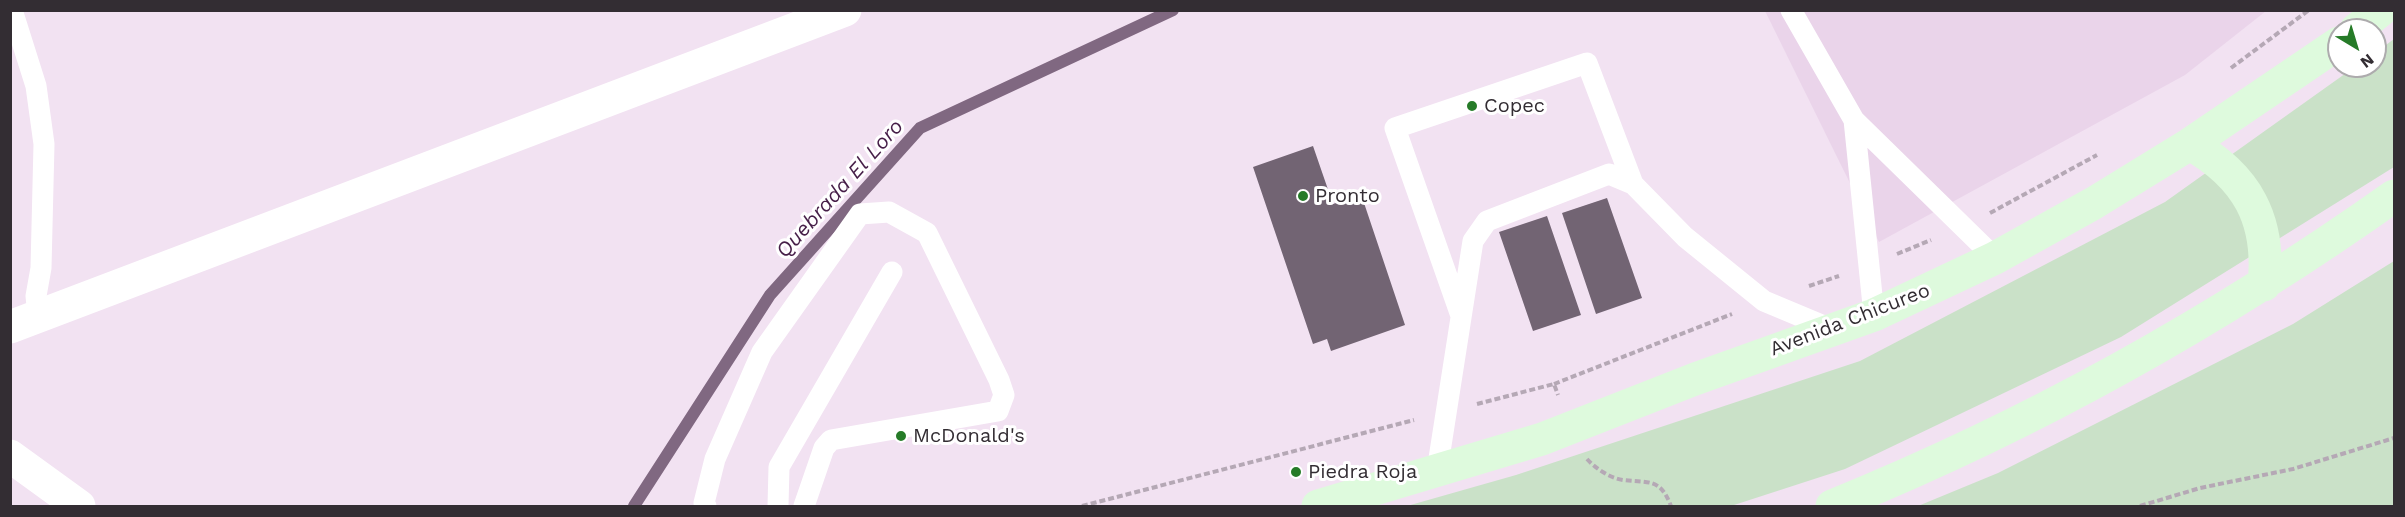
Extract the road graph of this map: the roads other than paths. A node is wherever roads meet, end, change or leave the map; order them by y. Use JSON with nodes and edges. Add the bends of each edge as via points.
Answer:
{"nodes":[{"id":1,"x":12,"y":10,"type":"edge"},
{"id":2,"x":845,"y":10,"type":"edge"},
{"id":3,"x":1791,"y":10,"type":"edge"},
{"id":4,"x":2327,"y":51,"type":"edge"},
{"id":5,"x":1854,"y":120,"type":"junction"},
{"id":6,"x":2190,"y":144,"type":"junction"},
{"id":7,"x":1633,"y":184,"type":"junction"},
{"id":8,"x":2394,"y":196,"type":"edge"},
{"id":9,"x":1995,"y":258,"type":"junction"},
{"id":10,"x":892,"y":272,"type":"dead end"},
{"id":11,"x":2264,"y":285,"type":"junction"},
{"id":12,"x":1874,"y":315,"type":"junction"},
{"id":13,"x":1462,"y":316,"type":"junction"},
{"id":14,"x":24,"y":322,"type":"edge"},
{"id":15,"x":1831,"y":329,"type":"junction"},
{"id":16,"x":10,"y":456,"type":"edge"},
{"id":17,"x":1437,"y":471,"type":"junction"},
{"id":18,"x":79,"y":507,"type":"edge"},
{"id":19,"x":706,"y":507,"type":"edge"},
{"id":20,"x":778,"y":507,"type":"edge"},
{"id":21,"x":804,"y":507,"type":"edge"},
{"id":22,"x":1318,"y":507,"type":"edge"},
{"id":23,"x":1832,"y":507,"type":"edge"}],
"edges":[{"from":1,"to":14,"type":"lane","via":[[36,86],[44,144],[41,268],[36,296]]},
{"from":2,"to":14,"type":"street"},
{"from":3,"to":5,"type":"lane"},
{"from":4,"to":6,"type":"main road","name":"Avenida Chicureo"},
{"from":5,"to":9,"type":"lane"},
{"from":5,"to":12,"type":"lane"},
{"from":6,"to":9,"type":"main road","name":"Avenida Chicureo"},
{"from":6,"to":11,"type":"main road","via":[[2224,167],[2250,200],[2265,240]]},
{"from":7,"to":13,"type":"lane","via":[[1609,174],[1487,221],[1473,241]]},
{"from":7,"to":13,"type":"lane","via":[[1587,63],[1395,128]]},
{"from":7,"to":15,"type":"lane","via":[[1685,237],[1764,301]]},
{"from":8,"to":11,"type":"main road"},
{"from":9,"to":12,"type":"main road","name":"Avenida Chicureo"},
{"from":10,"to":20,"type":"lane","via":[[779,467]]},
{"from":11,"to":23,"type":"main road","via":[[2030,417]]},
{"from":12,"to":15,"type":"main road","name":"Avenida Chicureo"},
{"from":13,"to":17,"type":"lane"},
{"from":15,"to":17,"type":"main road","name":"Avenida Chicureo","via":[[1570,428]]},
{"from":16,"to":18,"type":"street"},
{"from":17,"to":22,"type":"main road","name":"Avenida Chicureo"},
{"from":19,"to":21,"type":"lane","via":[[715,459],[762,352],[860,214],[889,212],[927,233],[1004,395],[998,411],[831,440],[824,448]]}]}
